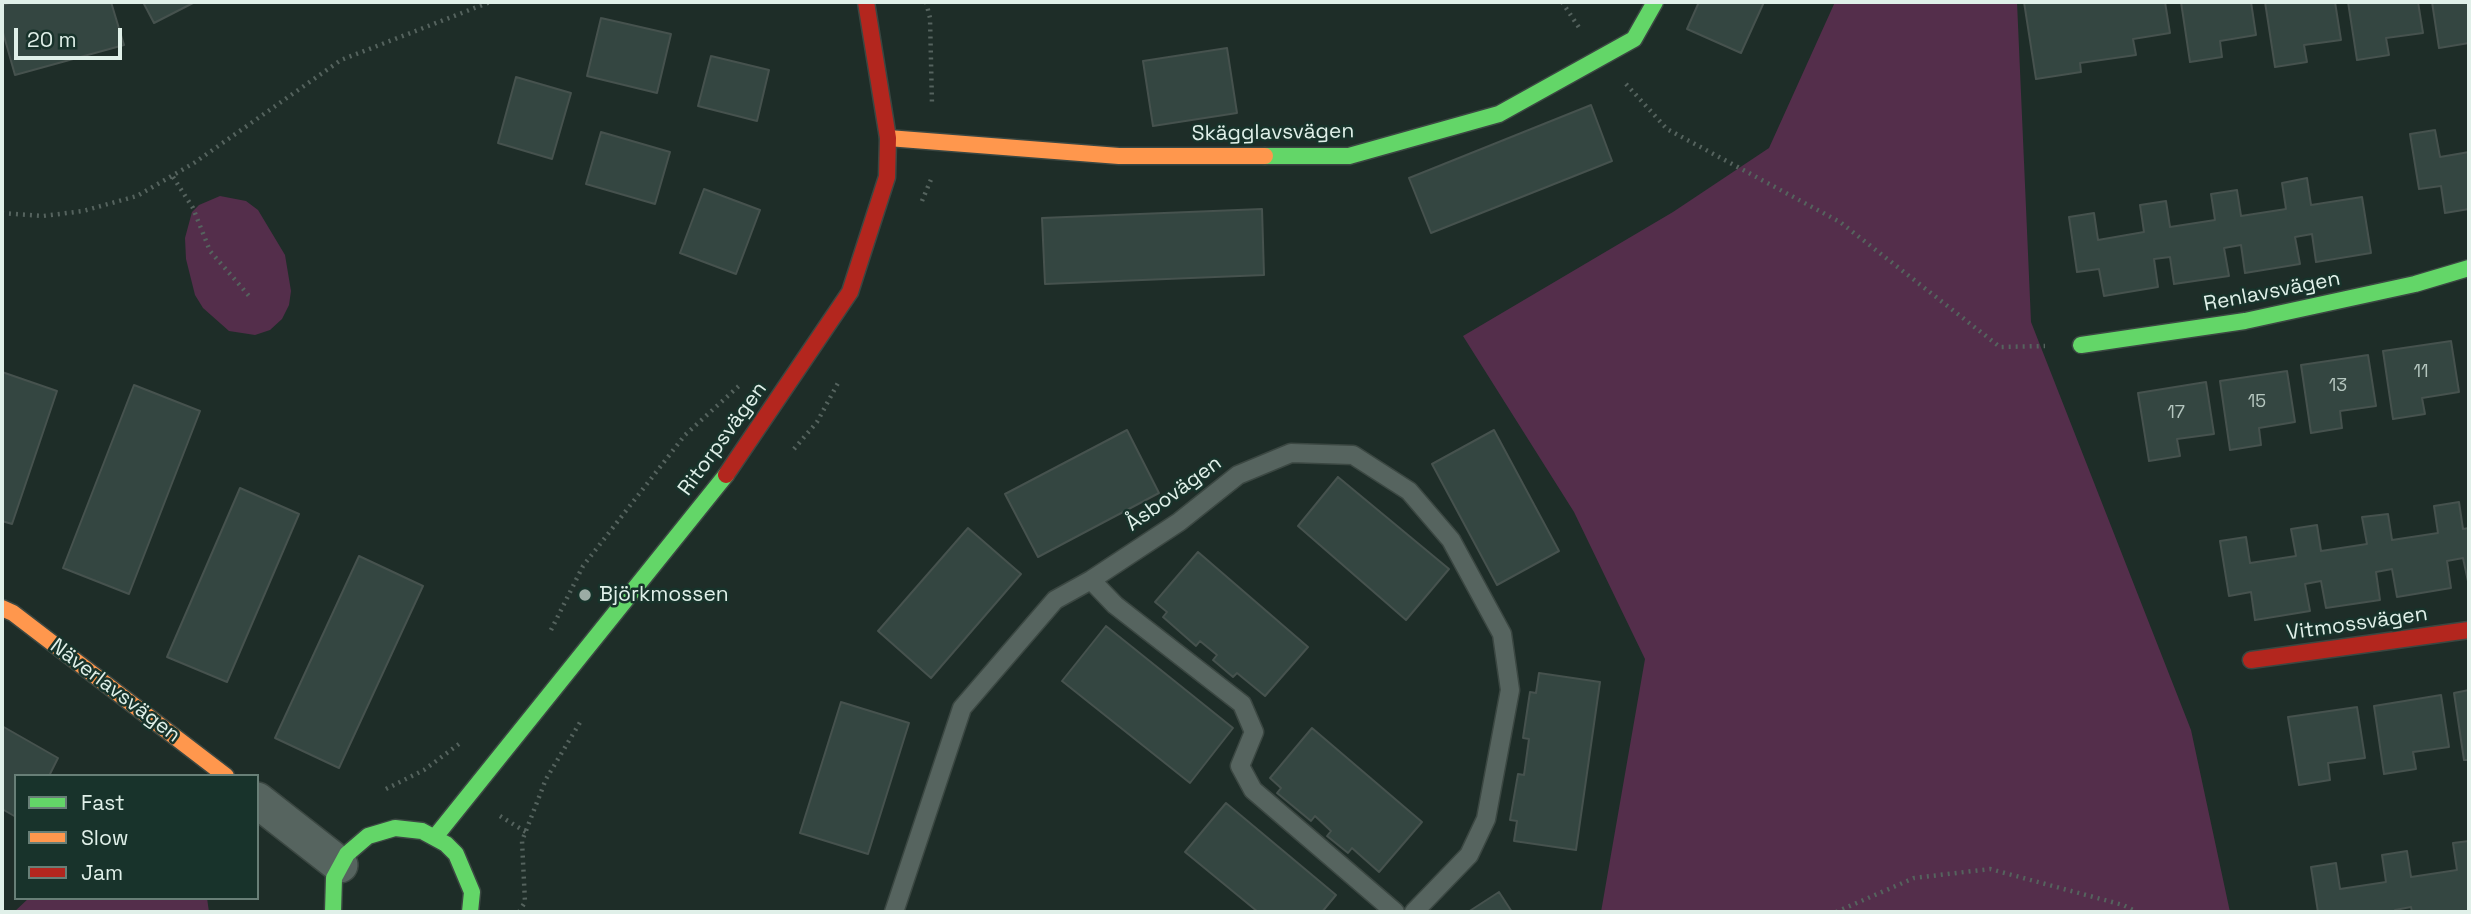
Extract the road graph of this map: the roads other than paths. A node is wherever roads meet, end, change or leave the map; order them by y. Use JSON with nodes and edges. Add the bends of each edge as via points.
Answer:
{"nodes":[{"id":1,"x":866,"y":2,"type":"edge"},
{"id":2,"x":1655,"y":2,"type":"edge"},
{"id":3,"x":888,"y":138,"type":"junction"},
{"id":4,"x":2469,"y":268,"type":"edge"},
{"id":5,"x":2081,"y":345,"type":"road end"},
{"id":6,"x":1091,"y":580,"type":"junction"},
{"id":7,"x":2,"y":608,"type":"edge"},
{"id":8,"x":2469,"y":630,"type":"edge"},
{"id":9,"x":2250,"y":660,"type":"dead end"},
{"id":10,"x":223,"y":774,"type":"edge"},
{"id":11,"x":259,"y":802,"type":"edge"},
{"id":12,"x":435,"y":837,"type":"junction"},
{"id":13,"x":340,"y":865,"type":"junction"},
{"id":14,"x":333,"y":912,"type":"edge"},
{"id":15,"x":470,"y":912,"type":"edge"},
{"id":16,"x":894,"y":912,"type":"edge"},
{"id":17,"x":1395,"y":912,"type":"edge"},
{"id":18,"x":1414,"y":912,"type":"edge"}],
"edges":[{"from":1,"to":3,"type":"street","name":"Ritorpsvägen"},
{"from":2,"to":3,"type":"street","name":"Skägglavsvägen","via":[[1634,39],[1499,114],[1349,156],[1119,156]]},
{"from":3,"to":12,"type":"street","name":"Ritorpsvägen","via":[[887,177],[850,292],[734,466]]},
{"from":4,"to":5,"type":"street","name":"Renlavsvägen","via":[[2245,321]]},
{"from":6,"to":16,"type":"lane","name":"Åsbovägen","via":[[1055,600],[962,708]]},
{"from":6,"to":17,"type":"lane","via":[[1115,605],[1242,704],[1254,732],[1240,766],[1253,790]]},
{"from":6,"to":18,"type":"lane","name":"Åsbovägen","via":[[1179,522],[1238,475],[1291,453],[1353,455],[1409,491],[1451,540],[1502,634],[1510,690],[1486,819],[1469,855]]},
{"from":7,"to":10,"type":"street","name":"Näverlavsvägen"},
{"from":8,"to":9,"type":"street","name":"Vitmossvägen"},
{"from":11,"to":13,"type":"street"},
{"from":12,"to":13,"type":"street","via":[[409,828],[381,831],[357,844]]},
{"from":12,"to":15,"type":"street","via":[[464,866],[471,892]]},
{"from":13,"to":14,"type":"street","via":[[331,891]]}]}
